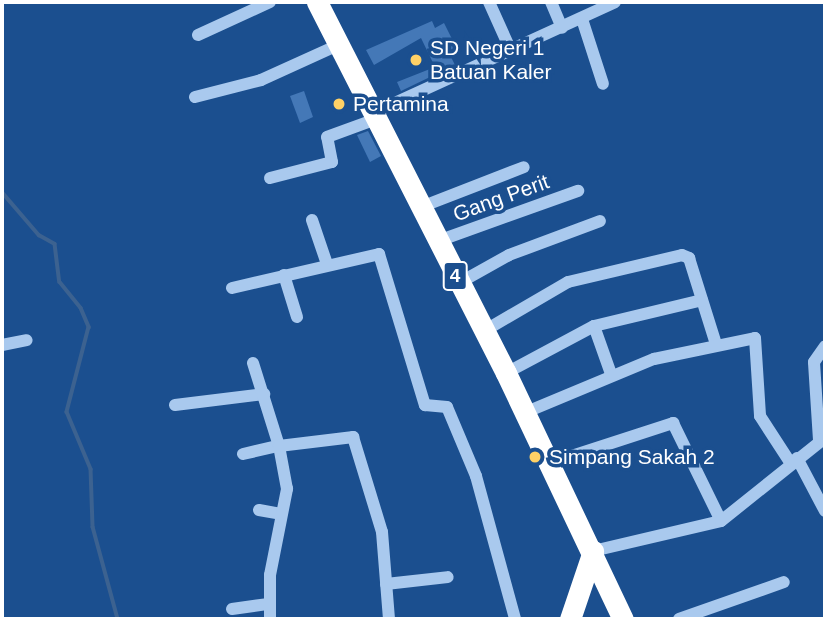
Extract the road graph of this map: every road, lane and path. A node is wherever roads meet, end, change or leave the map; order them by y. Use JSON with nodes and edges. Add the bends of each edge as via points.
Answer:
{"nodes":[{"id":1,"x":270,"y":2,"type":"edge"},
{"id":2,"x":317,"y":2,"type":"edge"},
{"id":3,"x":489,"y":2,"type":"edge"},
{"id":4,"x":551,"y":2,"type":"edge"},
{"id":5,"x":615,"y":2,"type":"edge"},
{"id":6,"x":582,"y":19,"type":"junction"},
{"id":7,"x":562,"y":28,"type":"junction"},
{"id":8,"x":198,"y":35,"type":"dead end"},
{"id":9,"x":338,"y":45,"type":"junction"},
{"id":10,"x":511,"y":51,"type":"junction"},
{"id":11,"x":603,"y":83,"type":"dead end"},
{"id":12,"x":195,"y":97,"type":"dead end"},
{"id":13,"x":374,"y":116,"type":"junction"},
{"id":14,"x":524,"y":167,"type":"dead end"},
{"id":15,"x":270,"y":178,"type":"dead end"},
{"id":16,"x":578,"y":191,"type":"dead end"},
{"id":17,"x":421,"y":207,"type":"junction"},
{"id":18,"x":312,"y":220,"type":"dead end"},
{"id":19,"x":600,"y":221,"type":"dead end"},
{"id":20,"x":438,"y":241,"type":"junction"},
{"id":21,"x":327,"y":264,"type":"junction"},
{"id":22,"x":284,"y":275,"type":"junction"},
{"id":23,"x":458,"y":283,"type":"junction"},
{"id":24,"x":232,"y":288,"type":"dead end"},
{"id":25,"x":702,"y":300,"type":"junction"},
{"id":26,"x":296,"y":317,"type":"dead end"},
{"id":27,"x":594,"y":326,"type":"junction"},
{"id":28,"x":484,"y":331,"type":"junction"},
{"id":29,"x":27,"y":340,"type":"dead end"},
{"id":30,"x":716,"y":344,"type":"junction"},
{"id":31,"x":2,"y":345,"type":"edge"},
{"id":32,"x":825,"y":346,"type":"edge"},
{"id":33,"x":253,"y":363,"type":"dead end"},
{"id":34,"x":506,"y":373,"type":"junction"},
{"id":35,"x":611,"y":374,"type":"junction"},
{"id":36,"x":264,"y":394,"type":"junction"},
{"id":37,"x":175,"y":405,"type":"dead end"},
{"id":38,"x":524,"y":413,"type":"junction"},
{"id":39,"x":279,"y":446,"type":"junction"},
{"id":40,"x":808,"y":449,"type":"edge"},
{"id":41,"x":243,"y":454,"type":"dead end"},
{"id":42,"x":547,"y":464,"type":"junction"},
{"id":43,"x":259,"y":510,"type":"dead end"},
{"id":44,"x":825,"y":511,"type":"edge"},
{"id":45,"x":281,"y":514,"type":"junction"},
{"id":46,"x":721,"y":521,"type":"junction"},
{"id":47,"x":593,"y":551,"type":"junction"},
{"id":48,"x":448,"y":578,"type":"dead end"},
{"id":49,"x":784,"y":582,"type":"dead end"},
{"id":50,"x":386,"y":584,"type":"junction"},
{"id":51,"x":269,"y":604,"type":"junction"},
{"id":52,"x":232,"y":609,"type":"dead end"},
{"id":53,"x":270,"y":619,"type":"edge"},
{"id":54,"x":389,"y":619,"type":"edge"},
{"id":55,"x":515,"y":619,"type":"edge"},
{"id":56,"x":570,"y":619,"type":"edge"},
{"id":57,"x":623,"y":619,"type":"edge"},
{"id":58,"x":679,"y":619,"type":"edge"}],
"edges":[{"from":1,"to":8,"type":"street"},
{"from":2,"to":9,"type":"highway","number":"4"},
{"from":3,"to":10,"type":"street"},
{"from":4,"to":7,"type":"street"},
{"from":5,"to":6,"type":"street"},
{"from":6,"to":7,"type":"street"},
{"from":6,"to":11,"type":"street"},
{"from":7,"to":10,"type":"street"},
{"from":9,"to":12,"type":"street","via":[[261,80]]},
{"from":9,"to":13,"type":"highway","number":"4"},
{"from":10,"to":13,"type":"street"},
{"from":13,"to":15,"type":"street","via":[[327,137],[332,162]]},
{"from":13,"to":17,"type":"highway","number":"4"},
{"from":14,"to":17,"type":"street","via":[[480,179]]},
{"from":16,"to":20,"type":"street","name":"Gang Perit"},
{"from":17,"to":20,"type":"highway","number":"4"},
{"from":18,"to":21,"type":"street"},
{"from":19,"to":23,"type":"street","via":[[509,255]]},
{"from":20,"to":23,"type":"highway","number":"4"},
{"from":21,"to":22,"type":"street"},
{"from":21,"to":55,"type":"street","via":[[380,256],[425,405],[447,407],[476,476]]},
{"from":22,"to":24,"type":"street"},
{"from":22,"to":26,"type":"street"},
{"from":23,"to":28,"type":"highway","number":"4"},
{"from":25,"to":27,"type":"street"},
{"from":25,"to":28,"type":"street","via":[[689,258],[677,255],[568,282]]},
{"from":25,"to":30,"type":"street"},
{"from":27,"to":34,"type":"street"},
{"from":27,"to":35,"type":"street"},
{"from":28,"to":34,"type":"highway","number":"4"},
{"from":29,"to":31,"type":"street"},
{"from":30,"to":35,"type":"street"},
{"from":30,"to":40,"type":"street","via":[[755,338],[763,427]]},
{"from":32,"to":40,"type":"street","via":[[814,362]]},
{"from":33,"to":36,"type":"street"},
{"from":34,"to":38,"type":"highway","number":"4"},
{"from":35,"to":38,"type":"street"},
{"from":36,"to":37,"type":"street"},
{"from":36,"to":39,"type":"street"},
{"from":38,"to":42,"type":"highway","number":"4"},
{"from":39,"to":41,"type":"street"},
{"from":39,"to":45,"type":"street","via":[[287,476]]},
{"from":39,"to":50,"type":"street","via":[[355,439],[382,532]]},
{"from":40,"to":44,"type":"street"},
{"from":40,"to":46,"type":"street"},
{"from":42,"to":46,"type":"street","via":[[673,423]]},
{"from":42,"to":47,"type":"highway","number":"4"},
{"from":43,"to":45,"type":"street"},
{"from":45,"to":51,"type":"street"},
{"from":46,"to":47,"type":"street"},
{"from":47,"to":56,"type":"highway"},
{"from":47,"to":57,"type":"highway","number":"4"},
{"from":48,"to":50,"type":"street"},
{"from":49,"to":58,"type":"street"},
{"from":50,"to":54,"type":"street"},
{"from":51,"to":52,"type":"street"},
{"from":51,"to":53,"type":"street"}]}
